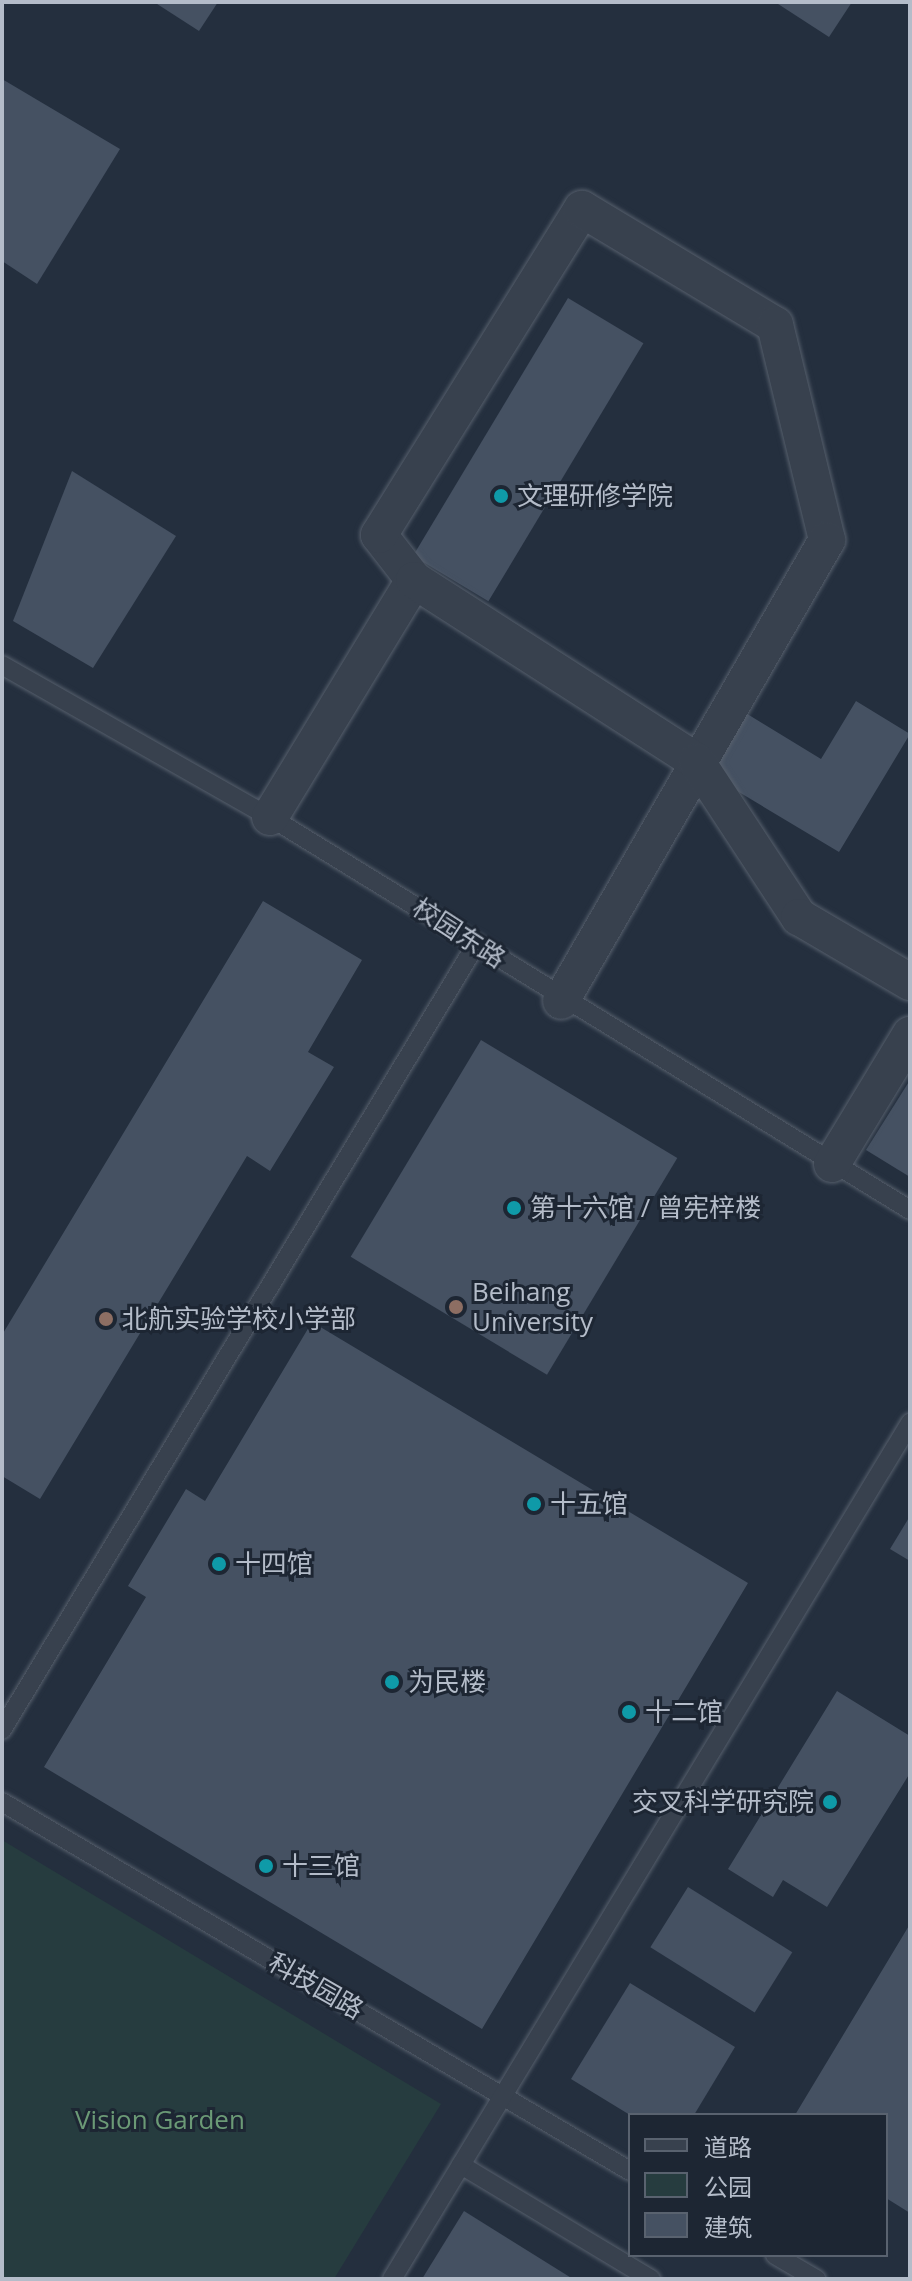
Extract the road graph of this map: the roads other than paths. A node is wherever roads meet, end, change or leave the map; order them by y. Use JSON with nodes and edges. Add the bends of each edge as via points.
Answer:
{"nodes":[{"id":1,"x":414,"y":580,"type":"junction"},
{"id":2,"x":2,"y":665,"type":"edge"},
{"id":3,"x":697,"y":762,"type":"junction"},
{"id":4,"x":270,"y":817,"type":"junction"},
{"id":5,"x":477,"y":943,"type":"junction"},
{"id":6,"x":910,"y":982,"type":"edge"},
{"id":7,"x":561,"y":1001,"type":"junction"},
{"id":8,"x":910,"y":1035,"type":"edge"},
{"id":9,"x":832,"y":1164,"type":"junction"},
{"id":10,"x":910,"y":1210,"type":"edge"},
{"id":11,"x":910,"y":1423,"type":"edge"},
{"id":12,"x":2,"y":1730,"type":"edge"},
{"id":13,"x":2,"y":1802,"type":"edge"},
{"id":14,"x":502,"y":2094,"type":"junction"},
{"id":15,"x":461,"y":2165,"type":"junction"},
{"id":16,"x":628,"y":2170,"type":"edge"},
{"id":17,"x":778,"y":2257,"type":"edge"},
{"id":18,"x":392,"y":2279,"type":"edge"},
{"id":19,"x":651,"y":2279,"type":"edge"},
{"id":20,"x":816,"y":2279,"type":"edge"}],
"edges":[{"from":1,"to":3,"type":"street"},
{"from":1,"to":3,"type":"street","via":[[379,535],[582,209],[775,325],[827,540]]},
{"from":1,"to":4,"type":"street"},
{"from":2,"to":4,"type":"lane","name":"校园东路"},
{"from":3,"to":6,"type":"street","via":[[799,917]]},
{"from":3,"to":7,"type":"street"},
{"from":4,"to":5,"type":"lane","name":"校园东路"},
{"from":5,"to":7,"type":"lane","name":"校园东路"},
{"from":5,"to":12,"type":"lane"},
{"from":7,"to":9,"type":"lane","name":"校园东路"},
{"from":8,"to":9,"type":"street"},
{"from":9,"to":10,"type":"lane","name":"校园东路"},
{"from":11,"to":14,"type":"lane"},
{"from":13,"to":14,"type":"lane","name":"科技园路"},
{"from":14,"to":15,"type":"lane"},
{"from":14,"to":16,"type":"lane","name":"科技园路"},
{"from":15,"to":18,"type":"lane"},
{"from":15,"to":19,"type":"lane"},
{"from":17,"to":20,"type":"lane"}]}
